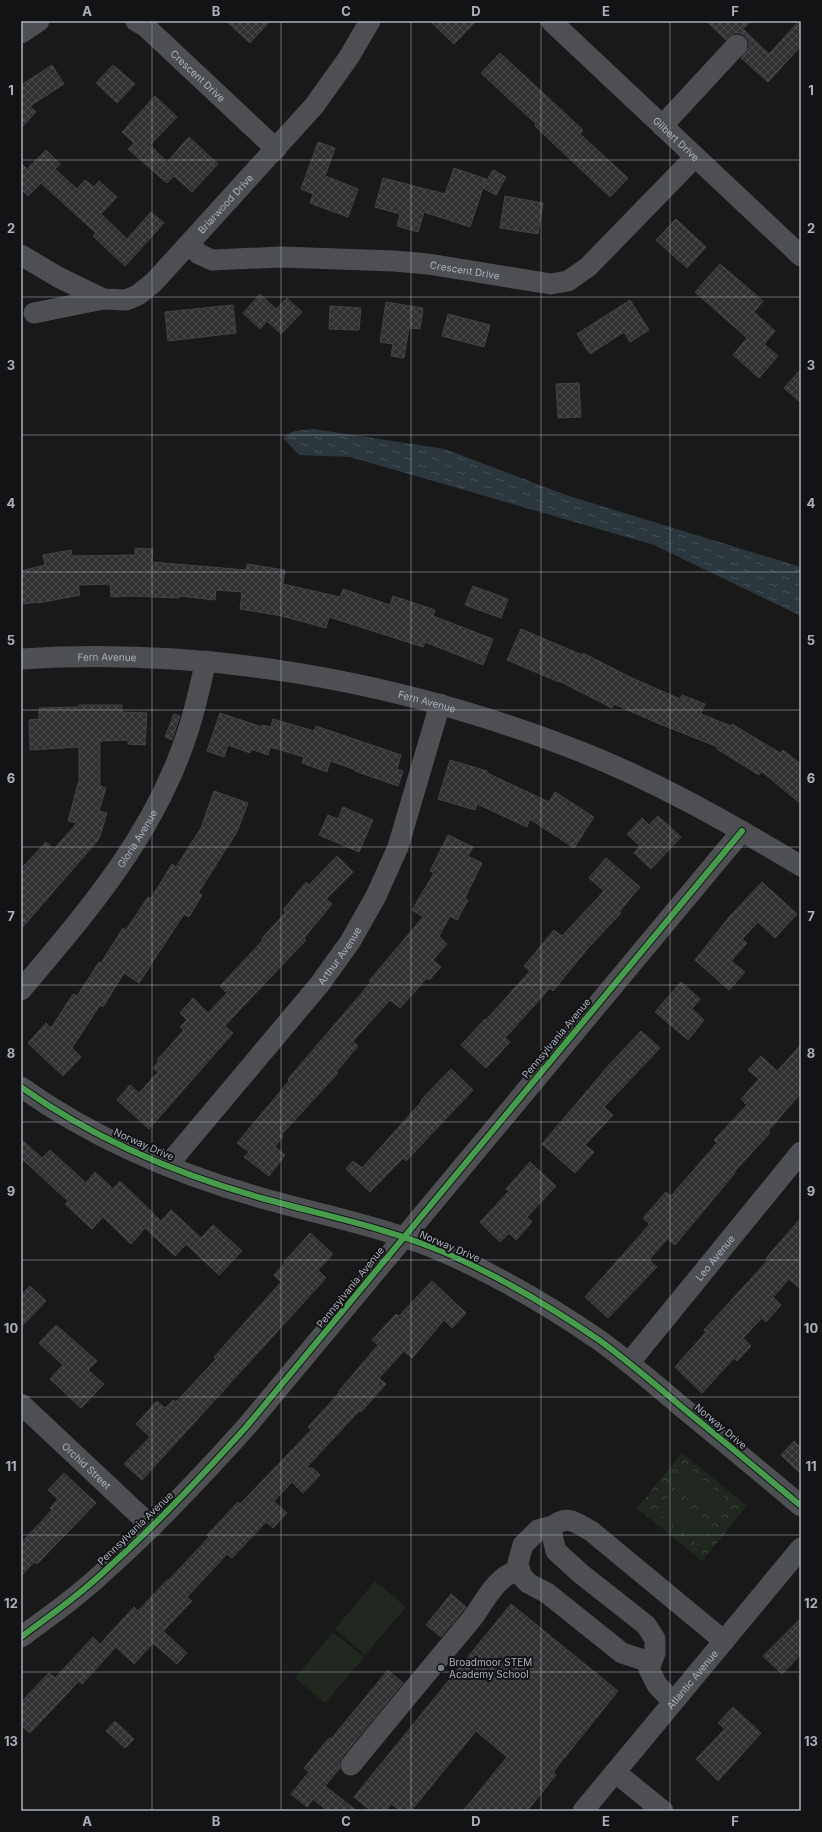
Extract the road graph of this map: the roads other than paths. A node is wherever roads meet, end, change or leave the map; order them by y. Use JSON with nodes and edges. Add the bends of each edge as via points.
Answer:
{"nodes":[{"id":1,"x":39,"y":21,"type":"edge"},
{"id":2,"x":136,"y":21,"type":"edge"},
{"id":3,"x":370,"y":21,"type":"edge"},
{"id":4,"x":551,"y":21,"type":"edge"},
{"id":5,"x":21,"y":33,"type":"edge"},
{"id":6,"x":737,"y":45,"type":"dead end"},
{"id":7,"x":662,"y":126,"type":"junction"},
{"id":8,"x":276,"y":149,"type":"junction"},
{"id":9,"x":695,"y":157,"type":"junction"},
{"id":10,"x":189,"y":244,"type":"junction"},
{"id":11,"x":21,"y":255,"type":"edge"},
{"id":12,"x":801,"y":256,"type":"edge"},
{"id":13,"x":103,"y":299,"type":"junction"},
{"id":14,"x":34,"y":313,"type":"dead end"},
{"id":15,"x":21,"y":659,"type":"edge"},
{"id":16,"x":206,"y":661,"type":"junction"},
{"id":17,"x":440,"y":704,"type":"junction"},
{"id":18,"x":742,"y":831,"type":"junction"},
{"id":19,"x":801,"y":866,"type":"edge"},
{"id":20,"x":21,"y":990,"type":"edge"},
{"id":21,"x":21,"y":1087,"type":"edge"},
{"id":22,"x":801,"y":1152,"type":"edge"},
{"id":23,"x":167,"y":1166,"type":"junction"},
{"id":24,"x":404,"y":1237,"type":"junction"},
{"id":25,"x":629,"y":1363,"type":"junction"},
{"id":26,"x":21,"y":1404,"type":"edge"},
{"id":27,"x":801,"y":1506,"type":"edge"},
{"id":28,"x":553,"y":1526,"type":"junction"},
{"id":29,"x":152,"y":1527,"type":"junction"},
{"id":30,"x":801,"y":1548,"type":"edge"},
{"id":31,"x":520,"y":1570,"type":"junction"},
{"id":32,"x":21,"y":1637,"type":"edge"},
{"id":33,"x":724,"y":1641,"type":"junction"},
{"id":34,"x":650,"y":1662,"type":"junction"},
{"id":35,"x":673,"y":1702,"type":"junction"},
{"id":36,"x":351,"y":1765,"type":"dead end"},
{"id":37,"x":615,"y":1772,"type":"junction"},
{"id":38,"x":583,"y":1811,"type":"edge"},
{"id":39,"x":663,"y":1811,"type":"edge"}],
"edges":[{"from":1,"to":5,"type":"street"},
{"from":2,"to":8,"type":"street","name":"Crescent Drive"},
{"from":3,"to":8,"type":"street","name":"Briarwood Drive","via":[[326,90]]},
{"from":4,"to":7,"type":"street","name":"Gilbert Drive"},
{"from":6,"to":7,"type":"street"},
{"from":7,"to":9,"type":"street","name":"Gilbert Drive"},
{"from":8,"to":10,"type":"street","name":"Briarwood Drive"},
{"from":9,"to":10,"type":"street","name":"Crescent Drive","via":[[588,267],[568,280],[552,284],[394,261],[282,257],[212,260],[199,254]]},
{"from":9,"to":12,"type":"street","name":"Gilbert Drive"},
{"from":10,"to":13,"type":"street","name":"Briarwood Drive","via":[[154,282],[138,295],[126,300]]},
{"from":11,"to":13,"type":"street"},
{"from":13,"to":14,"type":"street","name":"Briarwood Drive"},
{"from":15,"to":16,"type":"street","name":"Fern Avenue","via":[[140,656]]},
{"from":16,"to":17,"type":"street","name":"Fern Avenue","via":[[291,672],[366,686]]},
{"from":16,"to":20,"type":"street","name":"Gloria Avenue","via":[[187,735],[152,814],[117,872],[84,916]]},
{"from":17,"to":18,"type":"street","name":"Fern Avenue","via":[[568,746],[695,805]]},
{"from":17,"to":23,"type":"street","name":"Arthur Avenue","via":[[398,847],[376,896],[350,942],[318,985]]},
{"from":18,"to":19,"type":"street","name":"Fern Avenue"},
{"from":18,"to":24,"type":"street","name":"Pennsylvania Avenue"},
{"from":21,"to":23,"type":"street","name":"Norway Drive","via":[[112,1141]]},
{"from":22,"to":25,"type":"street","name":"Leo Avenue"},
{"from":23,"to":24,"type":"street","name":"Norway Drive","via":[[224,1187],[336,1216]]},
{"from":24,"to":25,"type":"street","name":"Norway Drive","via":[[478,1268],[540,1302],[599,1340]]},
{"from":24,"to":29,"type":"street","name":"Pennsylvania Avenue","via":[[247,1426]]},
{"from":25,"to":27,"type":"street","name":"Norway Drive"},
{"from":26,"to":29,"type":"street","name":"Orchid Street"},
{"from":28,"to":31,"type":"street","via":[[538,1530],[524,1545],[518,1563]]},
{"from":28,"to":33,"type":"street","via":[[560,1520],[572,1520],[590,1531]]},
{"from":28,"to":34,"type":"street","via":[[552,1535],[556,1552],[646,1625],[655,1639],[655,1653]]},
{"from":29,"to":32,"type":"street","name":"Pennsylvania Avenue","via":[[81,1592]]},
{"from":30,"to":33,"type":"street","name":"Atlantic Avenue"},
{"from":31,"to":34,"type":"street","via":[[520,1574],[528,1583],[547,1593],[622,1653]]},
{"from":31,"to":36,"type":"street","via":[[511,1572],[491,1591],[484,1604]]},
{"from":33,"to":35,"type":"street","name":"Atlantic Avenue"},
{"from":34,"to":35,"type":"street","via":[[649,1669],[657,1685]]},
{"from":35,"to":37,"type":"street","name":"Atlantic Avenue"},
{"from":37,"to":38,"type":"street","name":"Atlantic Avenue"},
{"from":37,"to":39,"type":"street"}]}
